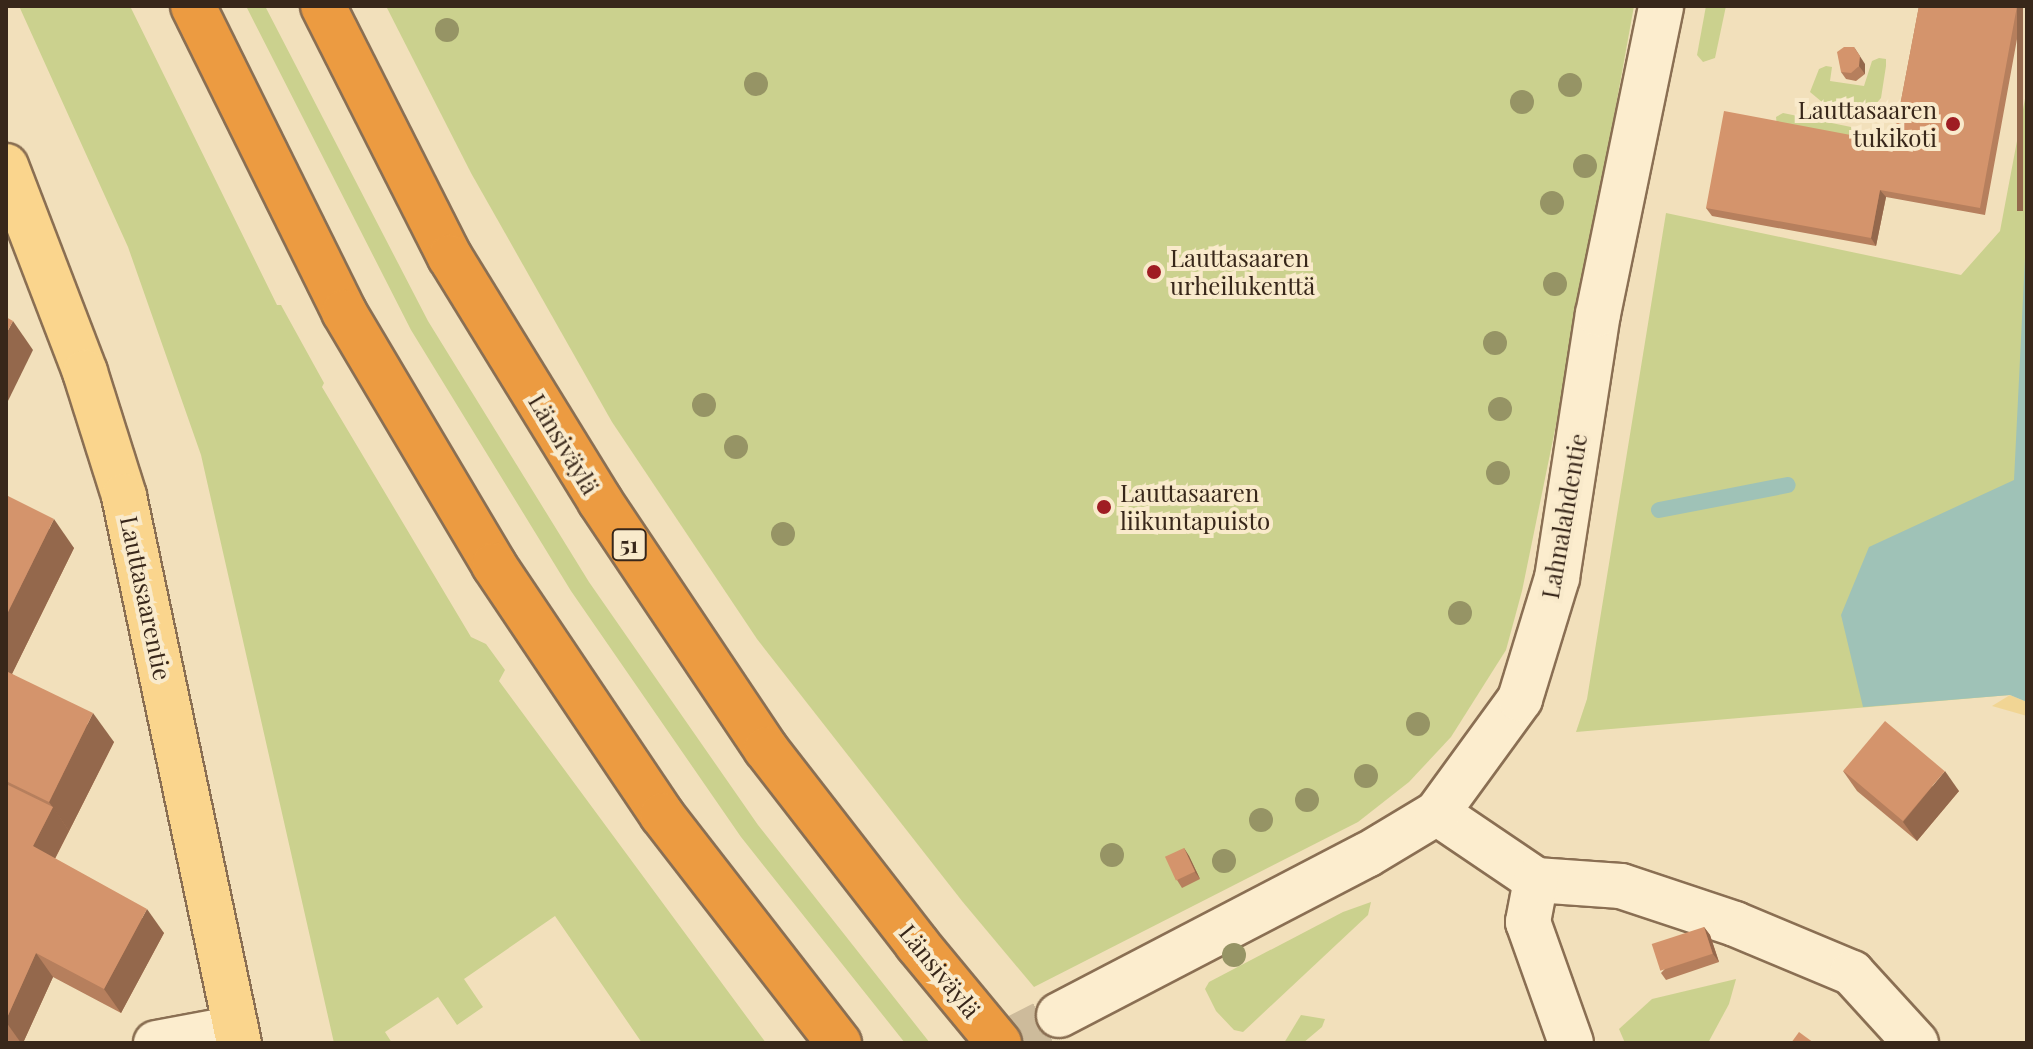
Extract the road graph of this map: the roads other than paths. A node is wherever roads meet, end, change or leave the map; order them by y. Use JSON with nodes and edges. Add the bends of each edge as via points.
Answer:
{"nodes":[{"id":1,"x":193,"y":6,"type":"edge"},
{"id":2,"x":323,"y":6,"type":"edge"},
{"id":3,"x":1661,"y":6,"type":"edge"},
{"id":4,"x":6,"y":166,"type":"edge"},
{"id":5,"x":1437,"y":813,"type":"junction"},
{"id":6,"x":1536,"y":880,"type":"junction"},
{"id":7,"x":1059,"y":1015,"type":"tunnel mouth"},
{"id":8,"x":238,"y":1036,"type":"edge"},
{"id":9,"x":156,"y":1043,"type":"edge"},
{"id":10,"x":839,"y":1043,"type":"edge"},
{"id":11,"x":999,"y":1043,"type":"edge"},
{"id":12,"x":1571,"y":1043,"type":"edge"},
{"id":13,"x":1916,"y":1043,"type":"edge"}],
"edges":[{"from":1,"to":10,"type":"highway","via":[[344,312],[494,565],[662,815]]},
{"from":2,"to":11,"type":"highway","name":"Länsiväylä","number":"51","via":[[450,257],[600,501],[766,749]]},
{"from":3,"to":5,"type":"street","name":"Lahnalahdentie","via":[[1598,314],[1557,578],[1520,699]]},
{"from":4,"to":8,"type":"main road","name":"Lauttasaarentie","via":[[85,372],[124,496]]},
{"from":5,"to":6,"type":"street"},
{"from":5,"to":7,"type":"street","name":"Lahnalahdentie","via":[[1367,855]]},
{"from":6,"to":12,"type":"street","via":[[1528,922]]},
{"from":6,"to":13,"type":"street","via":[[1621,886],[1735,924],[1852,973]]},
{"from":8,"to":9,"type":"street"}]}
